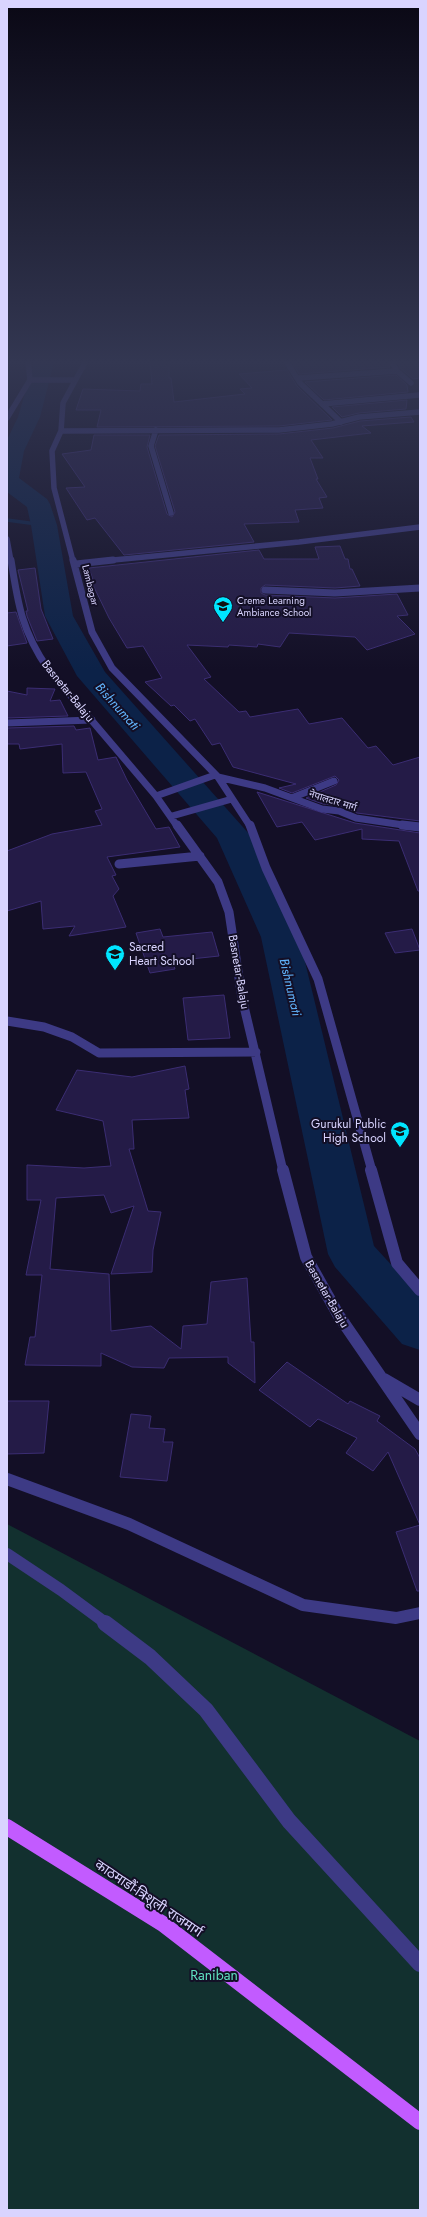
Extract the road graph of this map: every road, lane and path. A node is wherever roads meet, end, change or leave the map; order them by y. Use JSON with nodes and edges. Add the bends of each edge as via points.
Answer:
{"nodes":[{"id":1,"x":52,"y":462,"type":"edge"},
{"id":2,"x":156,"y":462,"type":"edge"},
{"id":3,"x":171,"y":513,"type":"dead end"},
{"id":4,"x":420,"y":527,"type":"edge"},
{"id":5,"x":7,"y":539,"type":"edge"},
{"id":6,"x":76,"y":564,"type":"junction"},
{"id":7,"x":420,"y":588,"type":"edge"},
{"id":8,"x":265,"y":590,"type":"dead end"},
{"id":9,"x":92,"y":720,"type":"junction"},
{"id":10,"x":7,"y":723,"type":"edge"},
{"id":11,"x":216,"y":776,"type":"junction"},
{"id":12,"x":334,"y":781,"type":"dead end"},
{"id":13,"x":156,"y":796,"type":"junction"},
{"id":14,"x":294,"y":797,"type":"junction"},
{"id":15,"x":232,"y":799,"type":"junction"},
{"id":16,"x":172,"y":816,"type":"junction"},
{"id":17,"x":420,"y":827,"type":"edge"},
{"id":18,"x":200,"y":856,"type":"junction"},
{"id":19,"x":119,"y":864,"type":"dead end"},
{"id":20,"x":8,"y":1022,"type":"edge"},
{"id":21,"x":256,"y":1052,"type":"junction"},
{"id":22,"x":420,"y":1290,"type":"edge"},
{"id":23,"x":381,"y":1378,"type":"junction"},
{"id":24,"x":420,"y":1400,"type":"edge"},
{"id":25,"x":420,"y":1434,"type":"edge"},
{"id":26,"x":7,"y":1479,"type":"edge"},
{"id":27,"x":7,"y":1554,"type":"edge"},
{"id":28,"x":420,"y":1613,"type":"edge"},
{"id":29,"x":7,"y":1826,"type":"edge"},
{"id":30,"x":420,"y":1964,"type":"edge"},
{"id":31,"x":420,"y":2122,"type":"edge"}],
"edges":[{"from":1,"to":6,"type":"street","name":"Lambagar","via":[[54,488]]},
{"from":2,"to":3,"type":"street"},
{"from":4,"to":6,"type":"street"},
{"from":5,"to":9,"type":"street","name":"Basnetar-Balaju","via":[[19,612],[35,650]]},
{"from":6,"to":11,"type":"street","name":"Lambagar","via":[[92,632],[112,668]]},
{"from":7,"to":8,"type":"street","via":[[336,593]]},
{"from":9,"to":10,"type":"street"},
{"from":9,"to":13,"type":"street","name":"Basnetar-Balaju"},
{"from":11,"to":13,"type":"street"},
{"from":11,"to":14,"type":"street","name":"नेपालटार मार्ग"},
{"from":11,"to":15,"type":"street","name":"Lambagar"},
{"from":12,"to":14,"type":"street"},
{"from":13,"to":16,"type":"street","name":"Basnetar-Balaju"},
{"from":14,"to":17,"type":"street","name":"नेपालटार मार्ग","via":[[322,809],[356,818]]},
{"from":15,"to":16,"type":"street"},
{"from":15,"to":22,"type":"street","name":"Lambagar","via":[[250,825],[266,868],[318,979],[397,1264]]},
{"from":16,"to":18,"type":"street","name":"Basnetar-Balaju"},
{"from":18,"to":19,"type":"street"},
{"from":18,"to":21,"type":"street","name":"Basnetar-Balaju","via":[[218,882],[229,912],[242,998]]},
{"from":20,"to":21,"type":"street","via":[[44,1027],[72,1037],[99,1053]]},
{"from":21,"to":23,"type":"street","name":"Basnetar-Balaju","via":[[288,1194],[306,1257],[339,1316]]},
{"from":23,"to":24,"type":"street"},
{"from":23,"to":25,"type":"street","name":"Basnetar-Balaju"},
{"from":26,"to":28,"type":"street","via":[[129,1524],[303,1606],[396,1618]]},
{"from":27,"to":30,"type":"street","via":[[61,1590],[150,1657],[206,1710],[289,1821]]},
{"from":29,"to":31,"type":"main road","name":"काठमाडौं-त्रिशूली राजमार्ग","via":[[162,1924]]}]}
